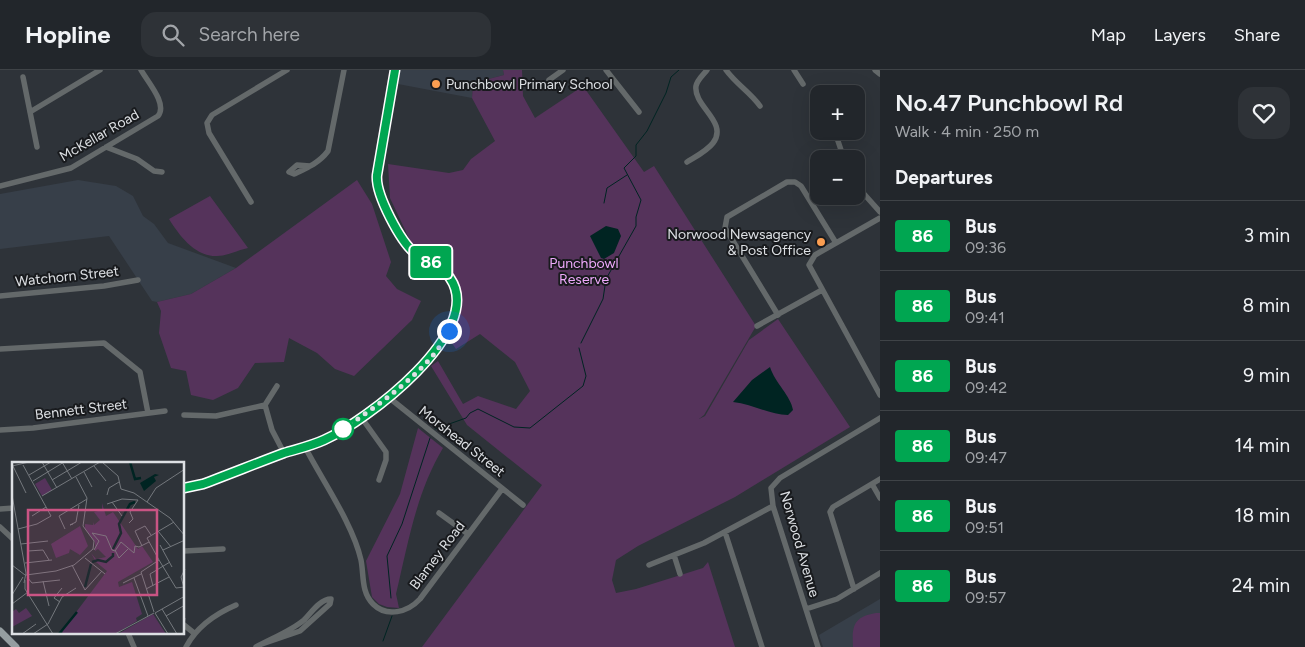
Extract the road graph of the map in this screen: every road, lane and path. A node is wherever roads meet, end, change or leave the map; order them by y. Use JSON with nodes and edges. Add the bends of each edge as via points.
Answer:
{"nodes":[{"id":1,"x":100,"y":70,"type":"edge"},
{"id":2,"x":140,"y":70,"type":"edge"},
{"id":3,"x":286,"y":70,"type":"edge"},
{"id":4,"x":344,"y":70,"type":"edge"},
{"id":5,"x":395,"y":70,"type":"edge"},
{"id":6,"x":563,"y":70,"type":"edge"},
{"id":7,"x":606,"y":70,"type":"edge"},
{"id":8,"x":707,"y":70,"type":"edge"},
{"id":9,"x":726,"y":70,"type":"edge"},
{"id":10,"x":794,"y":70,"type":"edge"},
{"id":11,"x":875,"y":70,"type":"edge"},
{"id":12,"x":880,"y":74,"type":"edge"},
{"id":13,"x":23,"y":77,"type":"dead end"},
{"id":14,"x":549,"y":80,"type":"dead end"},
{"id":15,"x":803,"y":84,"type":"dead end"},
{"id":16,"x":760,"y":106,"type":"dead end"},
{"id":17,"x":30,"y":112,"type":"junction"},
{"id":18,"x":638,"y":112,"type":"dead end"},
{"id":19,"x":37,"y":146,"type":"dead end"},
{"id":20,"x":106,"y":147,"type":"junction"},
{"id":21,"x":687,"y":162,"type":"dead end"},
{"id":22,"x":310,"y":166,"type":"dead end"},
{"id":23,"x":162,"y":172,"type":"dead end"},
{"id":24,"x":0,"y":186,"type":"edge"},
{"id":25,"x":865,"y":195,"type":"edge"},
{"id":26,"x":251,"y":202,"type":"dead end"},
{"id":27,"x":880,"y":212,"type":"edge"},
{"id":28,"x":880,"y":218,"type":"edge"},
{"id":29,"x":836,"y":243,"type":"junction"},
{"id":30,"x":138,"y":280,"type":"dead end"},
{"id":31,"x":822,"y":290,"type":"junction"},
{"id":32,"x":0,"y":296,"type":"edge"},
{"id":33,"x":778,"y":315,"type":"junction"},
{"id":34,"x":757,"y":326,"type":"dead end"},
{"id":35,"x":0,"y":349,"type":"edge"},
{"id":36,"x":277,"y":386,"type":"dead end"},
{"id":37,"x":880,"y":395,"type":"edge"},
{"id":38,"x":387,"y":396,"type":"junction"},
{"id":39,"x":266,"y":406,"type":"junction"},
{"id":40,"x":165,"y":411,"type":"dead end"},
{"id":41,"x":148,"y":413,"type":"junction"},
{"id":42,"x":184,"y":415,"type":"dead end"},
{"id":43,"x":361,"y":417,"type":"junction"},
{"id":44,"x":880,"y":418,"type":"edge"},
{"id":45,"x":0,"y":430,"type":"edge"},
{"id":46,"x":304,"y":447,"type":"junction"},
{"id":47,"x":284,"y":453,"type":"junction"},
{"id":48,"x":880,"y":479,"type":"edge"},
{"id":49,"x":379,"y":480,"type":"dead end"},
{"id":50,"x":872,"y":484,"type":"junction"},
{"id":51,"x":185,"y":488,"type":"edge"},
{"id":52,"x":502,"y":489,"type":"junction"},
{"id":53,"x":880,"y":498,"type":"edge"},
{"id":54,"x":522,"y":505,"type":"dead end"},
{"id":55,"x":773,"y":506,"type":"junction"},
{"id":56,"x":439,"y":513,"type":"dead end"},
{"id":57,"x":0,"y":527,"type":"edge"},
{"id":58,"x":725,"y":532,"type":"junction"},
{"id":59,"x":468,"y":534,"type":"junction"},
{"id":60,"x":12,"y":538,"type":"edge"},
{"id":61,"x":223,"y":549,"type":"dead end"},
{"id":62,"x":185,"y":551,"type":"edge"},
{"id":63,"x":674,"y":554,"type":"junction"},
{"id":64,"x":649,"y":565,"type":"dead end"},
{"id":65,"x":880,"y":573,"type":"edge"},
{"id":66,"x":680,"y":574,"type":"dead end"},
{"id":67,"x":854,"y":589,"type":"junction"},
{"id":68,"x":236,"y":605,"type":"dead end"},
{"id":69,"x":806,"y":609,"type":"junction"},
{"id":70,"x":185,"y":626,"type":"edge"},
{"id":71,"x":0,"y":632,"type":"edge"},
{"id":72,"x":194,"y":633,"type":"junction"},
{"id":73,"x":128,"y":634,"type":"edge"},
{"id":74,"x":262,"y":644,"type":"junction"},
{"id":75,"x":16,"y":647,"type":"edge"},
{"id":76,"x":134,"y":647,"type":"edge"},
{"id":77,"x":186,"y":647,"type":"edge"},
{"id":78,"x":256,"y":647,"type":"edge"},
{"id":79,"x":762,"y":647,"type":"edge"},
{"id":80,"x":818,"y":647,"type":"edge"}],
"edges":[{"from":1,"to":17,"type":"street"},
{"from":2,"to":20,"type":"street","name":"McKellar Road","via":[[162,105],[161,112]]},
{"from":3,"to":26,"type":"street","via":[[212,115],[207,123],[209,133]]},
{"from":4,"to":22,"type":"street","via":[[330,145],[321,160]]},
{"from":5,"to":38,"type":"street","via":[[377,187],[408,246],[446,272],[453,283],[456,298],[453,318],[442,345]]},
{"from":6,"to":14,"type":"street"},
{"from":7,"to":18,"type":"street"},
{"from":8,"to":21,"type":"street","via":[[697,82],[696,91],[715,125],[716,138]]},
{"from":9,"to":16,"type":"street"},
{"from":10,"to":15,"type":"street"},
{"from":11,"to":12,"type":"street"},
{"from":13,"to":17,"type":"street"},
{"from":17,"to":19,"type":"street"},
{"from":20,"to":23,"type":"street","via":[[137,159],[153,173]]},
{"from":20,"to":24,"type":"street","name":"McKellar Road","via":[[66,170]]},
{"from":25,"to":27,"type":"street"},
{"from":28,"to":29,"type":"street"},
{"from":29,"to":31,"type":"street","via":[[810,261],[810,269]]},
{"from":29,"to":33,"type":"street","via":[[801,186],[795,182],[787,182],[726,216],[725,228]]},
{"from":30,"to":32,"type":"street","name":"Watchorn Street"},
{"from":31,"to":33,"type":"street"},
{"from":31,"to":37,"type":"street"},
{"from":33,"to":34,"type":"street"},
{"from":35,"to":41,"type":"street","via":[[106,345],[140,372]]},
{"from":36,"to":39,"type":"street"},
{"from":38,"to":43,"type":"street"},
{"from":38,"to":52,"type":"street","name":"Morshead Street"},
{"from":39,"to":42,"type":"street","via":[[216,416]]},
{"from":39,"to":47,"type":"street","via":[[272,430]]},
{"from":40,"to":41,"type":"street","name":"Bennett Street"},
{"from":41,"to":45,"type":"street","name":"Bennett Street"},
{"from":43,"to":46,"type":"street","via":[[332,436]]},
{"from":43,"to":49,"type":"street","via":[[386,452]]},
{"from":44,"to":55,"type":"street","name":"Norwood Avenue","via":[[776,481],[770,493]]},
{"from":46,"to":47,"type":"street"},
{"from":46,"to":59,"type":"street","name":"Blamey Road","via":[[354,539],[362,562],[364,590],[374,606],[400,612],[414,605]]},
{"from":47,"to":51,"type":"street"},
{"from":48,"to":50,"type":"street"},
{"from":50,"to":53,"type":"street"},
{"from":50,"to":67,"type":"street","via":[[830,512]]},
{"from":52,"to":54,"type":"street","name":"Morshead Street"},
{"from":52,"to":59,"type":"street","name":"Blamey Road"},
{"from":55,"to":58,"type":"street"},
{"from":55,"to":69,"type":"street","name":"Norwood Avenue"},
{"from":56,"to":59,"type":"street"},
{"from":57,"to":60,"type":"street"},
{"from":58,"to":63,"type":"street"},
{"from":58,"to":79,"type":"street"},
{"from":61,"to":62,"type":"street"},
{"from":63,"to":64,"type":"street"},
{"from":63,"to":66,"type":"street"},
{"from":65,"to":67,"type":"street"},
{"from":67,"to":69,"type":"street","via":[[830,602]]},
{"from":68,"to":72,"type":"street","via":[[217,613]]},
{"from":69,"to":80,"type":"street","name":"Norwood Avenue"},
{"from":70,"to":72,"type":"street"},
{"from":71,"to":75,"type":"main road"},
{"from":72,"to":77,"type":"street"},
{"from":73,"to":76,"type":"street"},
{"from":74,"to":74,"type":"street","via":[[295,626],[321,602],[331,600],[300,630]]},
{"from":74,"to":78,"type":"street"}]}
